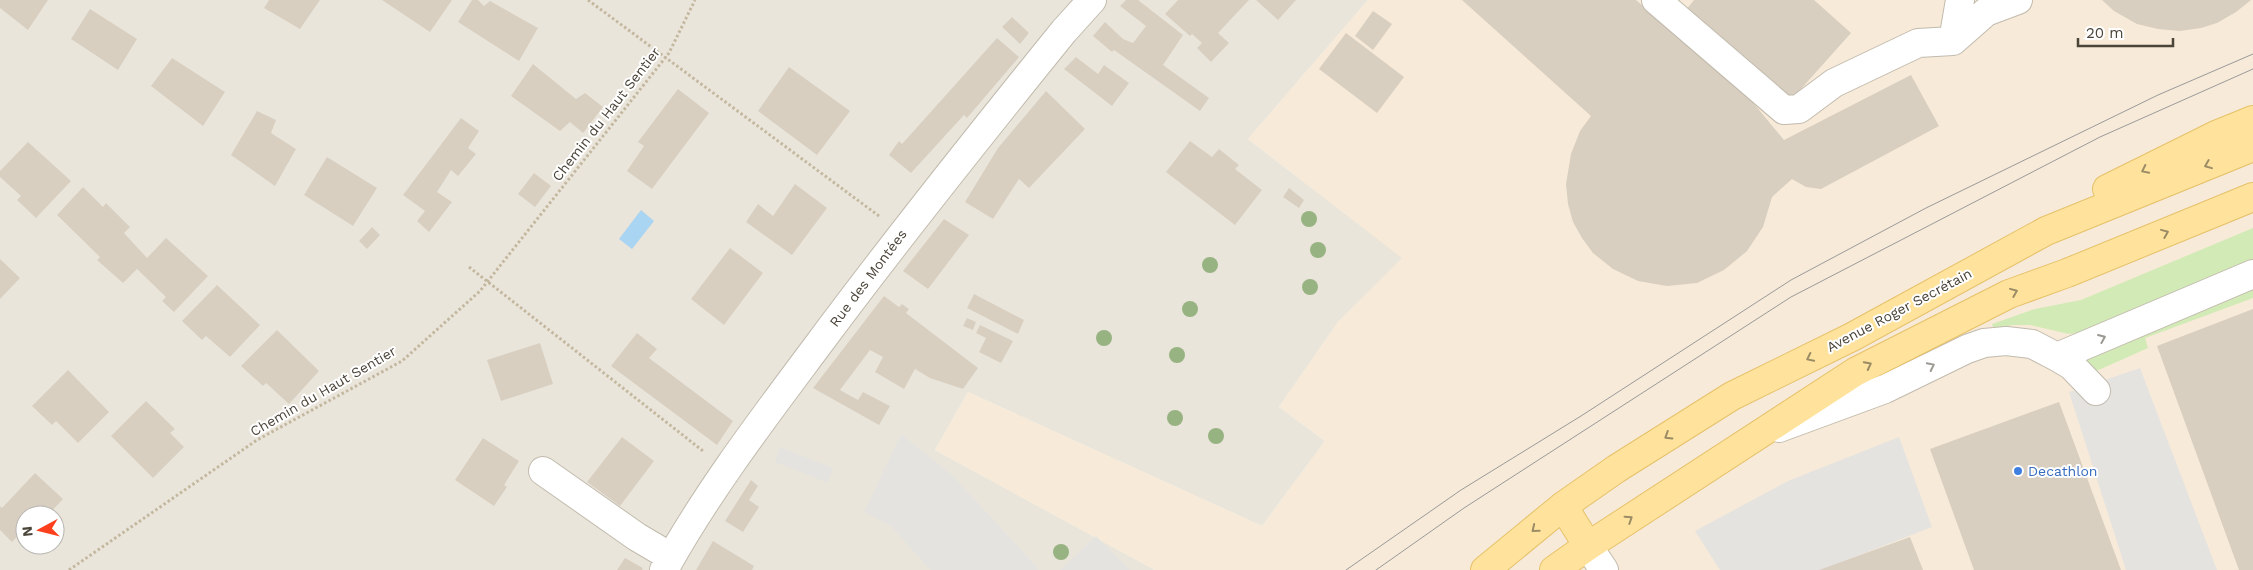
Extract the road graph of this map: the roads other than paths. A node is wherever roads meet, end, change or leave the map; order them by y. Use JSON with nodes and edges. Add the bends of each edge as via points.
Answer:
{"nodes":[{"id":1,"x":1092,"y":0,"type":"edge"},
{"id":2,"x":1960,"y":0,"type":"edge"},
{"id":3,"x":2018,"y":0,"type":"edge"},
{"id":4,"x":1663,"y":2,"type":"edge"},
{"id":5,"x":1953,"y":41,"type":"junction"},
{"id":6,"x":2253,"y":120,"type":"edge"},
{"id":7,"x":2253,"y":147,"type":"edge"},
{"id":8,"x":2253,"y":197,"type":"edge"},
{"id":9,"x":2253,"y":208,"type":"edge"},
{"id":10,"x":2220,"y":211,"type":"junction"},
{"id":11,"x":2253,"y":274,"type":"edge"},
{"id":12,"x":1958,"y":278,"type":"junction"},
{"id":13,"x":2057,"y":357,"type":"junction"},
{"id":14,"x":2096,"y":391,"type":"dead end"},
{"id":15,"x":1756,"y":436,"type":"junction"},
{"id":16,"x":543,"y":471,"type":"dead end"},
{"id":17,"x":1563,"y":506,"type":"junction"},
{"id":18,"x":1588,"y":546,"type":"junction"},
{"id":19,"x":667,"y":564,"type":"edge"},
{"id":20,"x":1484,"y":570,"type":"edge"},
{"id":21,"x":1554,"y":570,"type":"edge"},
{"id":22,"x":1604,"y":570,"type":"edge"}],
"edges":[{"from":1,"to":19,"type":"street","name":"Rue des Montées","via":[[902,232],[768,411]]},
{"from":2,"to":5,"type":"street"},
{"from":3,"to":5,"type":"street","via":[[1986,12]]},
{"from":4,"to":5,"type":"street","via":[[1784,110],[1799,109],[1834,82],[1918,43]]},
{"from":6,"to":12,"type":"main road","one_way":true,"via":[[2216,135],[2030,229]]},
{"from":7,"to":12,"type":"main road","name":"Avenue Roger Secrétain","one_way":true,"via":[[2046,231]]},
{"from":8,"to":10,"type":"main road"},
{"from":9,"to":10,"type":"main road"},
{"from":15,"to":10,"type":"main road","one_way":true,"via":[[1855,372],[2010,294]]},
{"from":13,"to":11,"type":"street","one_way":true},
{"from":12,"to":17,"type":"main road","name":"Avenue Roger Secrétain","one_way":true,"via":[[1852,337],[1732,396]]},
{"from":13,"to":14,"type":"street","via":[[2072,366]]},
{"from":15,"to":13,"type":"street","one_way":true,"via":[[1885,389],[1984,343],[2032,344]]},
{"from":18,"to":15,"type":"main road","one_way":true},
{"from":16,"to":19,"type":"street","via":[[637,537]]},
{"from":17,"to":18,"type":"main road"},
{"from":17,"to":20,"type":"main road","name":"Avenue Roger Secrétain","one_way":true},
{"from":18,"to":21,"type":"main road"},
{"from":18,"to":22,"type":"street"}]}
